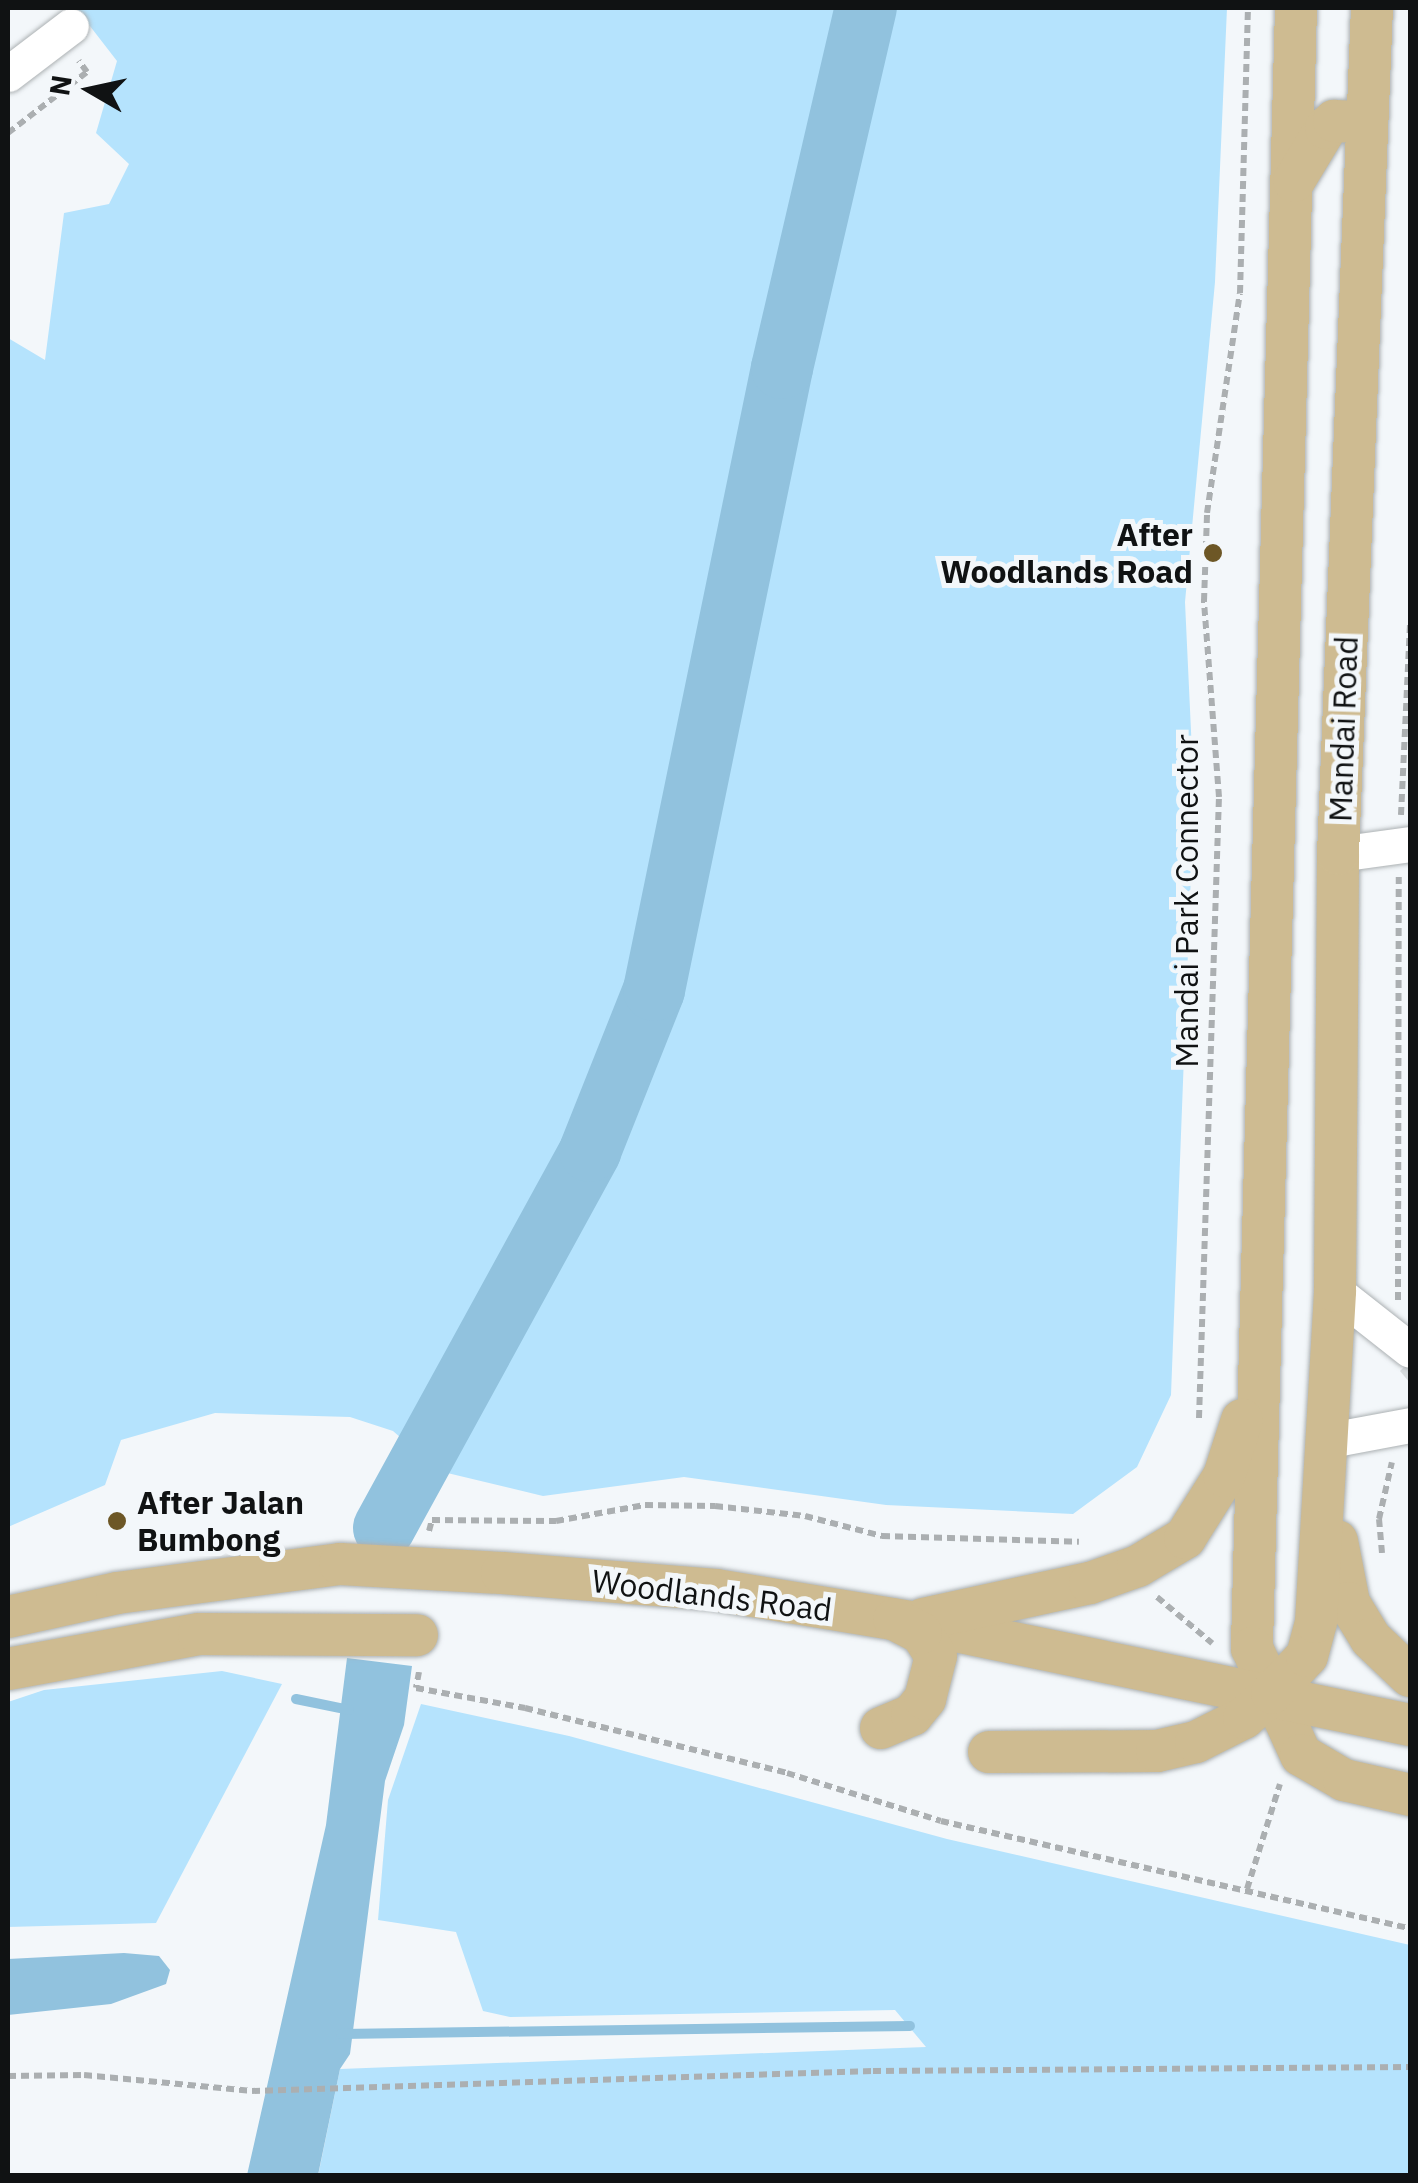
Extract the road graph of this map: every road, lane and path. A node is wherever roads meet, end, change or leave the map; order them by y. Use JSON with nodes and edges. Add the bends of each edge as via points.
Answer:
{"nodes":[{"id":1,"x":1248,"y":8,"type":"edge"},
{"id":2,"x":1296,"y":8,"type":"edge"},
{"id":3,"x":1372,"y":8,"type":"edge"},
{"id":4,"x":65,"y":31,"type":"joint"},
{"id":5,"x":8,"y":74,"type":"edge"},
{"id":6,"x":1367,"y":122,"type":"junction"},
{"id":7,"x":8,"y":133,"type":"edge"},
{"id":8,"x":1292,"y":186,"type":"junction"},
{"id":9,"x":1410,"y":624,"type":"edge"},
{"id":10,"x":1402,"y":768,"type":"junction"},
{"id":11,"x":1410,"y":774,"type":"edge"},
{"id":12,"x":1405,"y":845,"type":"edge"},
{"id":13,"x":1338,"y":854,"type":"junction"},
{"id":14,"x":1410,"y":912,"type":"edge"},
{"id":15,"x":1399,"y":913,"type":"junction"},
{"id":16,"x":1335,"y":1292,"type":"junction"},
{"id":17,"x":1404,"y":1344,"type":"edge"},
{"id":18,"x":1258,"y":1369,"type":"junction"},
{"id":19,"x":1402,"y":1429,"type":"edge"},
{"id":20,"x":1199,"y":1436,"type":"dead end"},
{"id":21,"x":1329,"y":1446,"type":"junction"},
{"id":22,"x":1095,"y":1541,"type":"dead end"},
{"id":23,"x":425,"y":1555,"type":"junction"},
{"id":24,"x":1382,"y":1556,"type":"dead end"},
{"id":25,"x":1349,"y":1603,"type":"junction"},
{"id":26,"x":8,"y":1617,"type":"edge"},
{"id":27,"x":903,"y":1620,"type":"junction"},
{"id":28,"x":417,"y":1635,"type":"dead end"},
{"id":29,"x":8,"y":1669,"type":"edge"},
{"id":30,"x":1410,"y":1676,"type":"edge"},
{"id":31,"x":416,"y":1688,"type":"dead end"},
{"id":32,"x":1272,"y":1693,"type":"junction"},
{"id":33,"x":1410,"y":1702,"type":"edge"},
{"id":34,"x":1410,"y":1725,"type":"edge"},
{"id":35,"x":881,"y":1728,"type":"dead end"},
{"id":36,"x":990,"y":1752,"type":"dead end"},
{"id":37,"x":1410,"y":1795,"type":"edge"},
{"id":38,"x":1410,"y":1928,"type":"edge"},
{"id":39,"x":1410,"y":2068,"type":"edge"},
{"id":40,"x":8,"y":2076,"type":"edge"}],
"edges":[{"from":1,"to":20,"type":"path","name":"Mandai Park Connector","via":[[1240,293],[1207,514],[1204,601],[1218,796]]},
{"from":2,"to":8,"type":"main road","name":"Mandai Road"},
{"from":3,"to":6,"type":"main road","name":"Mandai Road"},
{"from":4,"to":5,"type":"street"},
{"from":4,"to":7,"type":"path","via":[[87,72]]},
{"from":6,"to":8,"type":"main road","via":[[1334,121]]},
{"from":6,"to":13,"type":"main road","name":"Mandai Road"},
{"from":8,"to":18,"type":"main road","name":"Mandai Road"},
{"from":9,"to":10,"type":"path"},
{"from":10,"to":11,"type":"path"},
{"from":10,"to":12,"type":"path"},
{"from":12,"to":13,"type":"street"},
{"from":12,"to":15,"type":"path"},
{"from":13,"to":16,"type":"main road","name":"Mandai Road"},
{"from":14,"to":15,"type":"path"},
{"from":15,"to":17,"type":"path"},
{"from":16,"to":17,"type":"street"},
{"from":16,"to":21,"type":"main road","name":"Mandai Road"},
{"from":18,"to":27,"type":"main road","via":[[1224,1476],[1185,1538],[1138,1566],[1090,1582]]},
{"from":18,"to":32,"type":"main road","name":"Mandai Road","via":[[1252,1648]]},
{"from":19,"to":21,"type":"street"},
{"from":19,"to":24,"type":"path","via":[[1379,1519]]},
{"from":21,"to":25,"type":"main road","via":[[1339,1570]]},
{"from":21,"to":32,"type":"main road","via":[[1316,1622],[1307,1656]]},
{"from":22,"to":23,"type":"path","via":[[1049,1546],[882,1536],[805,1516],[645,1506],[556,1521],[432,1520]]},
{"from":23,"to":26,"type":"main road","name":"Woodlands Road","via":[[117,1593]]},
{"from":23,"to":27,"type":"main road","name":"Woodlands Road"},
{"from":25,"to":30,"type":"main road","via":[[1371,1639]]},
{"from":25,"to":33,"type":"main road","via":[[1374,1671]]},
{"from":27,"to":32,"type":"main road","name":"Woodlands Road"},
{"from":27,"to":35,"type":"main road","via":[[922,1633],[936,1656],[925,1699],[912,1715]]},
{"from":28,"to":29,"type":"main road","via":[[338,1630],[138,1640]]},
{"from":31,"to":38,"type":"path","via":[[542,1712],[787,1773],[941,1820]]},
{"from":32,"to":34,"type":"main road","name":"Woodlands Road"},
{"from":32,"to":36,"type":"main road","via":[[1224,1731],[1157,1751]]},
{"from":32,"to":37,"type":"main road","name":"Mandai Road","via":[[1301,1756],[1321,1770]]},
{"from":39,"to":40,"type":"path","via":[[873,2071],[252,2091],[84,2075]]}]}
